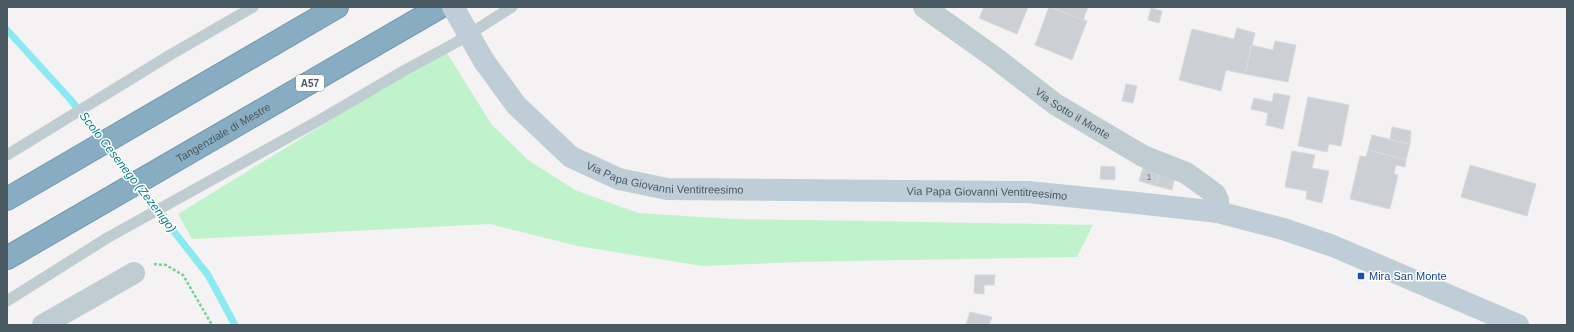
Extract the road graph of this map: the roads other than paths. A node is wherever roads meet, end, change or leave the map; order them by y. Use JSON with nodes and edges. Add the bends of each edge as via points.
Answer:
{"nodes":[{"id":1,"x":253,"y":7,"type":"edge"},
{"id":2,"x":337,"y":7,"type":"edge"},
{"id":3,"x":440,"y":7,"type":"edge"},
{"id":4,"x":453,"y":7,"type":"edge"},
{"id":5,"x":512,"y":7,"type":"edge"},
{"id":6,"x":924,"y":7,"type":"edge"},
{"id":7,"x":7,"y":155,"type":"edge"},
{"id":8,"x":7,"y":199,"type":"edge"},
{"id":9,"x":1218,"y":212,"type":"junction"},
{"id":10,"x":7,"y":258,"type":"edge"},
{"id":11,"x":134,"y":272,"type":"road end"},
{"id":12,"x":7,"y":301,"type":"edge"},
{"id":13,"x":44,"y":325,"type":"edge"},
{"id":14,"x":1518,"y":325,"type":"edge"}],
"edges":[{"from":1,"to":7,"type":"lane"},
{"from":2,"to":8,"type":"highway"},
{"from":3,"to":10,"type":"highway","name":"Tangenziale di Mestre","number":"A57"},
{"from":4,"to":9,"type":"main road","name":"Via Papa Giovanni Ventitreesimo","bridge":true,"via":[[484,61],[516,105],[571,157],[619,179],[667,189],[1028,192]]},
{"from":5,"to":12,"type":"lane","via":[[457,42],[107,238]]},
{"from":6,"to":9,"type":"street","name":"Via Sotto il Monte","via":[[1055,104],[1143,156],[1186,173],[1215,194]]},
{"from":9,"to":14,"type":"main road","name":"Via Papa Giovanni Ventitreesimo","via":[[1283,229],[1332,246]]},
{"from":11,"to":13,"type":"street"}]}
